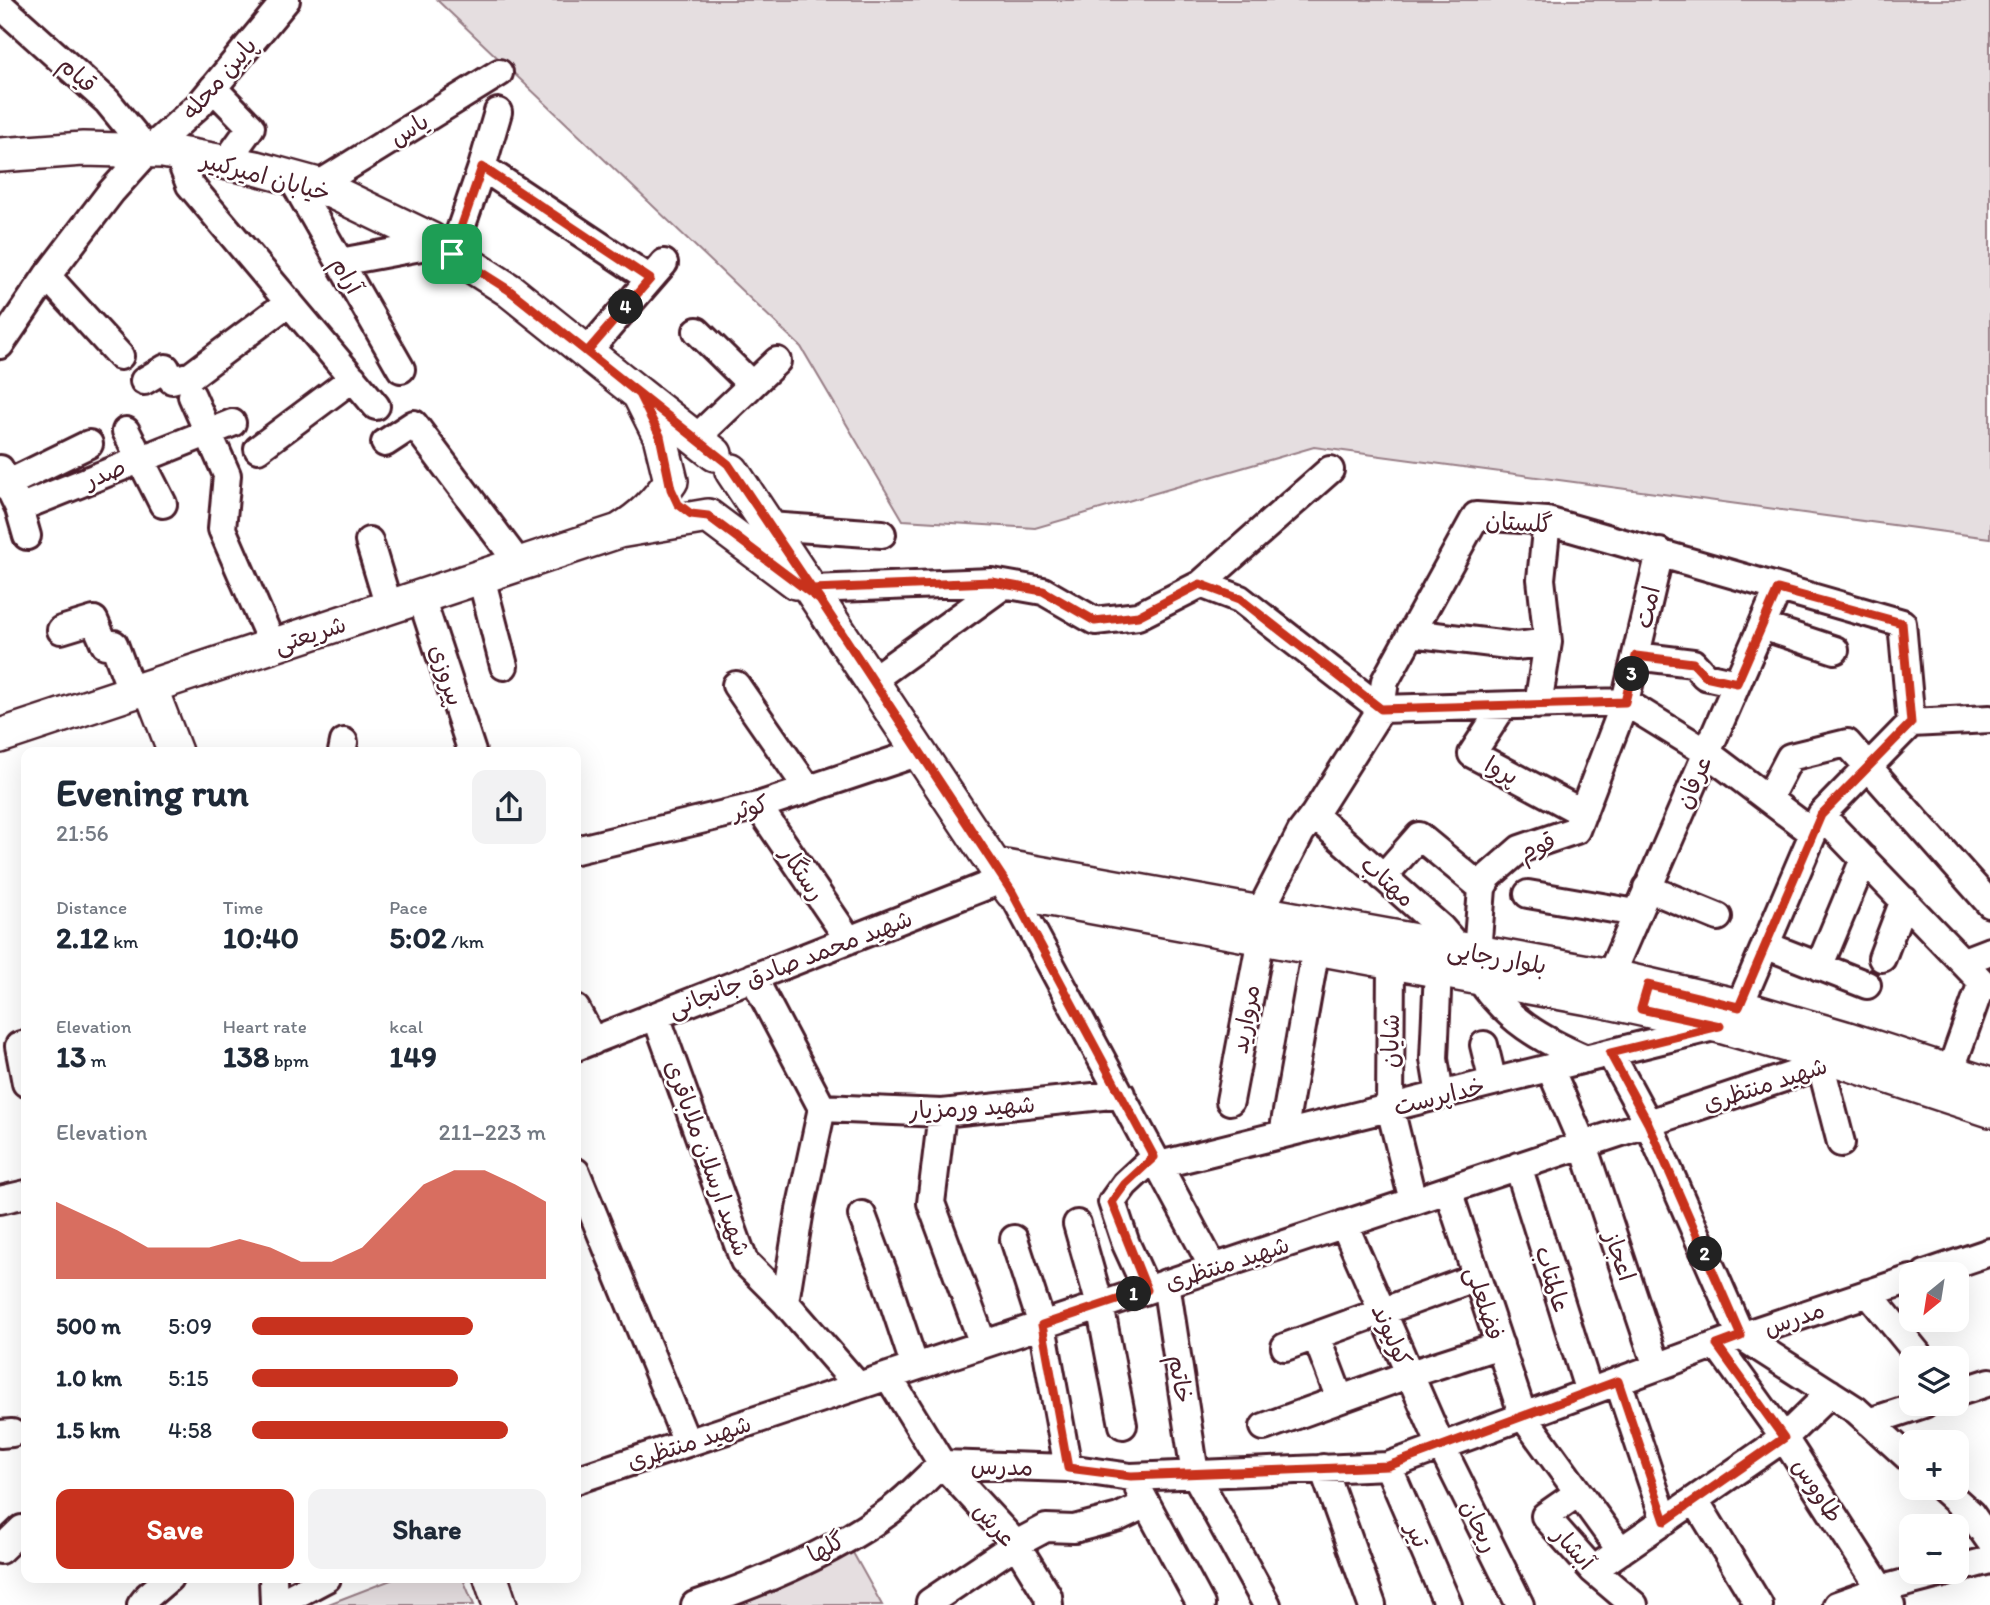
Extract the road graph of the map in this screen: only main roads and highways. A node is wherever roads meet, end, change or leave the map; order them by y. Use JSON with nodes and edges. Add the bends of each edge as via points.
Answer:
{"nodes":[{"id":1,"x":0,"y":155,"type":"edge"},
{"id":2,"x":639,"y":394,"type":"junction"},
{"id":3,"x":714,"y":455,"type":"junction"},
{"id":4,"x":671,"y":481,"type":"junction"},
{"id":5,"x":708,"y":516,"type":"junction"},
{"id":6,"x":619,"y":531,"type":"junction"},
{"id":7,"x":816,"y":595,"type":"junction"},
{"id":8,"x":141,"y":690,"type":"junction"},
{"id":9,"x":0,"y":736,"type":"edge"},
{"id":10,"x":172,"y":747,"type":"edge"},
{"id":11,"x":1260,"y":926,"type":"junction"},
{"id":12,"x":1463,"y":963,"type":"junction"},
{"id":13,"x":1645,"y":997,"type":"junction"},
{"id":14,"x":1730,"y":1016,"type":"junction"},
{"id":15,"x":1990,"y":1085,"type":"edge"},
{"id":16,"x":1990,"y":1110,"type":"edge"},
{"id":17,"x":493,"y":1583,"type":"edge"},
{"id":18,"x":500,"y":1605,"type":"edge"}],
"edges":[{"from":1,"to":2,"type":"main road","name":"خیابان امیرکبیر","via":[[83,149],[163,152],[306,183],[444,248],[509,290]]},
{"from":2,"to":3,"type":"main road","name":"خیابان امیرکبیر"},
{"from":2,"to":4,"type":"main road","via":[[660,436]]},
{"from":3,"to":4,"type":"main road","via":[[698,453],[682,459]]},
{"from":3,"to":5,"type":"main road","via":[[735,479],[733,496],[723,509]]},
{"from":3,"to":7,"type":"main road","name":"خیابان امیرکبیر"},
{"from":4,"to":5,"type":"main road","via":[[674,497],[684,510]]},
{"from":4,"to":6,"type":"main road","via":[[640,518]]},
{"from":5,"to":6,"type":"main road"},
{"from":5,"to":7,"type":"main road"},
{"from":6,"to":8,"type":"main road","name":"شریعتی"},
{"from":7,"to":11,"type":"main road","name":"بلوار رجایی","via":[[1003,879]]},
{"from":8,"to":9,"type":"main road","name":"شریعتی"},
{"from":8,"to":10,"type":"main road"},
{"from":11,"to":12,"type":"main road","name":"بلوار رجایی"},
{"from":11,"to":12,"type":"main road","name":"بلوار رجایی","via":[[1316,948],[1391,962]]},
{"from":12,"to":13,"type":"main road","name":"بلوار رجایی"},
{"from":12,"to":13,"type":"main road","name":"بلوار رجایی","via":[[1610,976]]},
{"from":13,"to":14,"type":"main road","name":"بلوار رجایی"},
{"from":14,"to":15,"type":"main road","name":"بلوار رجایی"},
{"from":14,"to":16,"type":"main road","name":"بلوار رجایی","via":[[1829,1063]]},
{"from":17,"to":18,"type":"main road"}]}
